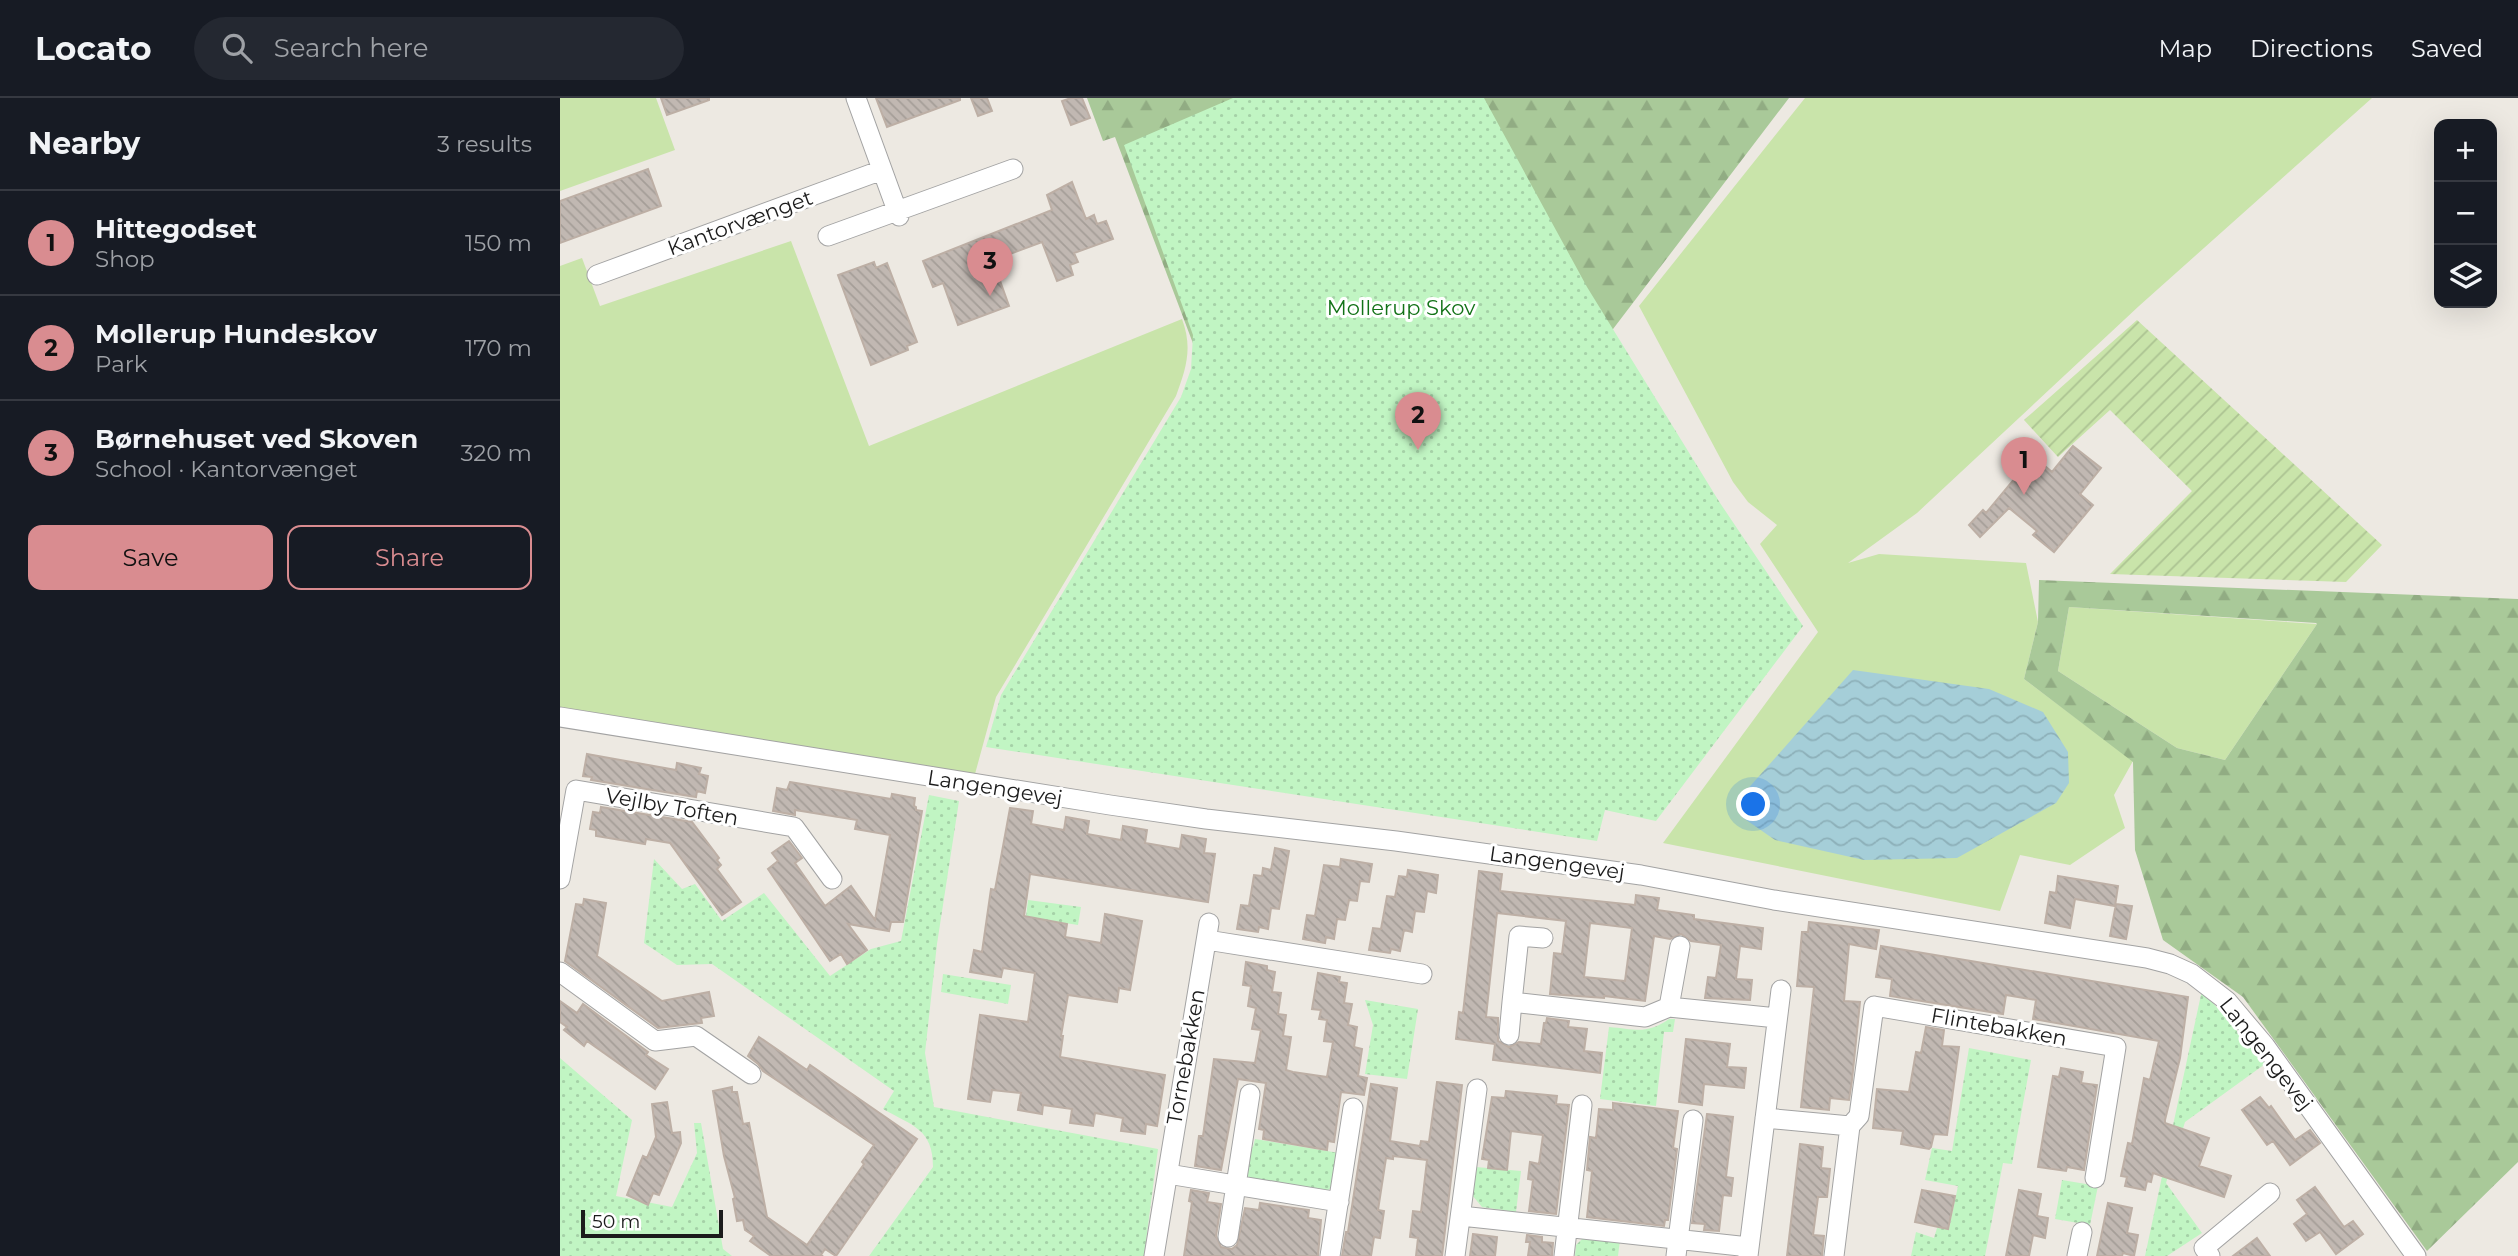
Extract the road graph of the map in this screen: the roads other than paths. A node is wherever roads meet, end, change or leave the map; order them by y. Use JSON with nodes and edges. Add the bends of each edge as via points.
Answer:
{"nodes":[{"id":1,"x":856,"y":98,"type":"edge"},
{"id":2,"x":1013,"y":169,"type":"dead end"},
{"id":3,"x":882,"y":170,"type":"junction"},
{"id":4,"x":898,"y":213,"type":"junction"},
{"id":5,"x":828,"y":236,"type":"dead end"},
{"id":6,"x":597,"y":275,"type":"dead end"},
{"id":7,"x":560,"y":717,"type":"edge"},
{"id":8,"x":832,"y":878,"type":"dead end"},
{"id":9,"x":560,"y":879,"type":"edge"},
{"id":10,"x":1543,"y":938,"type":"dead end"},
{"id":11,"x":1681,"y":946,"type":"dead end"},
{"id":12,"x":560,"y":972,"type":"edge"},
{"id":13,"x":1422,"y":974,"type":"dead end"},
{"id":14,"x":1781,"y":990,"type":"dead end"},
{"id":15,"x":1512,"y":1002,"type":"junction"},
{"id":16,"x":1669,"y":1007,"type":"junction"},
{"id":17,"x":1777,"y":1018,"type":"junction"},
{"id":18,"x":1508,"y":1035,"type":"dead end"},
{"id":19,"x":751,"y":1074,"type":"dead end"},
{"id":20,"x":1477,"y":1089,"type":"dead end"},
{"id":21,"x":1250,"y":1094,"type":"dead end"},
{"id":22,"x":1582,"y":1105,"type":"dead end"},
{"id":23,"x":1353,"y":1108,"type":"dead end"},
{"id":24,"x":1765,"y":1118,"type":"junction"},
{"id":25,"x":1693,"y":1120,"type":"dead end"},
{"id":26,"x":1850,"y":1126,"type":"junction"},
{"id":27,"x":1168,"y":1174,"type":"junction"},
{"id":28,"x":2095,"y":1178,"type":"dead end"},
{"id":29,"x":1235,"y":1185,"type":"junction"},
{"id":30,"x":2270,"y":1193,"type":"dead end"},
{"id":31,"x":1339,"y":1202,"type":"junction"},
{"id":32,"x":1461,"y":1216,"type":"junction"},
{"id":33,"x":1568,"y":1227,"type":"junction"},
{"id":34,"x":2082,"y":1232,"type":"dead end"},
{"id":35,"x":1228,"y":1237,"type":"dead end"},
{"id":36,"x":1677,"y":1247,"type":"edge"},
{"id":37,"x":1748,"y":1251,"type":"edge"},
{"id":38,"x":1154,"y":1256,"type":"edge"},
{"id":39,"x":1330,"y":1256,"type":"edge"},
{"id":40,"x":1455,"y":1256,"type":"edge"},
{"id":41,"x":1564,"y":1256,"type":"edge"},
{"id":42,"x":1834,"y":1256,"type":"edge"},
{"id":43,"x":2077,"y":1256,"type":"edge"},
{"id":44,"x":2210,"y":1256,"type":"edge"},
{"id":45,"x":2416,"y":1256,"type":"edge"}],
"edges":[{"from":1,"to":3,"type":"street"},
{"from":2,"to":4,"type":"street","name":"Kantorvænget"},
{"from":3,"to":4,"type":"street"},
{"from":3,"to":6,"type":"street","name":"Kantorvænget"},
{"from":4,"to":5,"type":"street","name":"Kantorvænget"},
{"from":7,"to":45,"type":"street","name":"Langengevej","via":[[1110,805],[1641,875],[2170,964],[2227,1001],[2265,1046]]},
{"from":8,"to":9,"type":"street","name":"Vejlby Toften","via":[[794,827],[576,790]]},
{"from":10,"to":15,"type":"street","via":[[1519,936]]},
{"from":11,"to":16,"type":"street"},
{"from":12,"to":19,"type":"street","via":[[655,1041],[696,1036]]},
{"from":13,"to":27,"type":"street","name":"Tornebakken","via":[[1208,931]]},
{"from":14,"to":17,"type":"street"},
{"from":15,"to":16,"type":"street","via":[[1645,1017]]},
{"from":15,"to":18,"type":"street"},
{"from":16,"to":17,"type":"street"},
{"from":17,"to":24,"type":"street"},
{"from":20,"to":32,"type":"street"},
{"from":21,"to":29,"type":"street"},
{"from":22,"to":33,"type":"street"},
{"from":23,"to":31,"type":"street"},
{"from":24,"to":26,"type":"street"},
{"from":24,"to":37,"type":"street"},
{"from":25,"to":36,"type":"street"},
{"from":26,"to":28,"type":"street","name":"Flintebakken","via":[[1859,1116],[1874,1006],[2116,1047]]},
{"from":26,"to":42,"type":"street","name":"Flintebakken"},
{"from":27,"to":29,"type":"street"},
{"from":27,"to":38,"type":"street","name":"Tornebakken"},
{"from":29,"to":31,"type":"street"},
{"from":29,"to":35,"type":"street"},
{"from":30,"to":44,"type":"street","via":[[2204,1248]]},
{"from":31,"to":39,"type":"street"},
{"from":32,"to":33,"type":"street"},
{"from":32,"to":40,"type":"street"},
{"from":33,"to":36,"type":"street"},
{"from":33,"to":41,"type":"street"},
{"from":34,"to":43,"type":"street"},
{"from":36,"to":37,"type":"street"}]}
